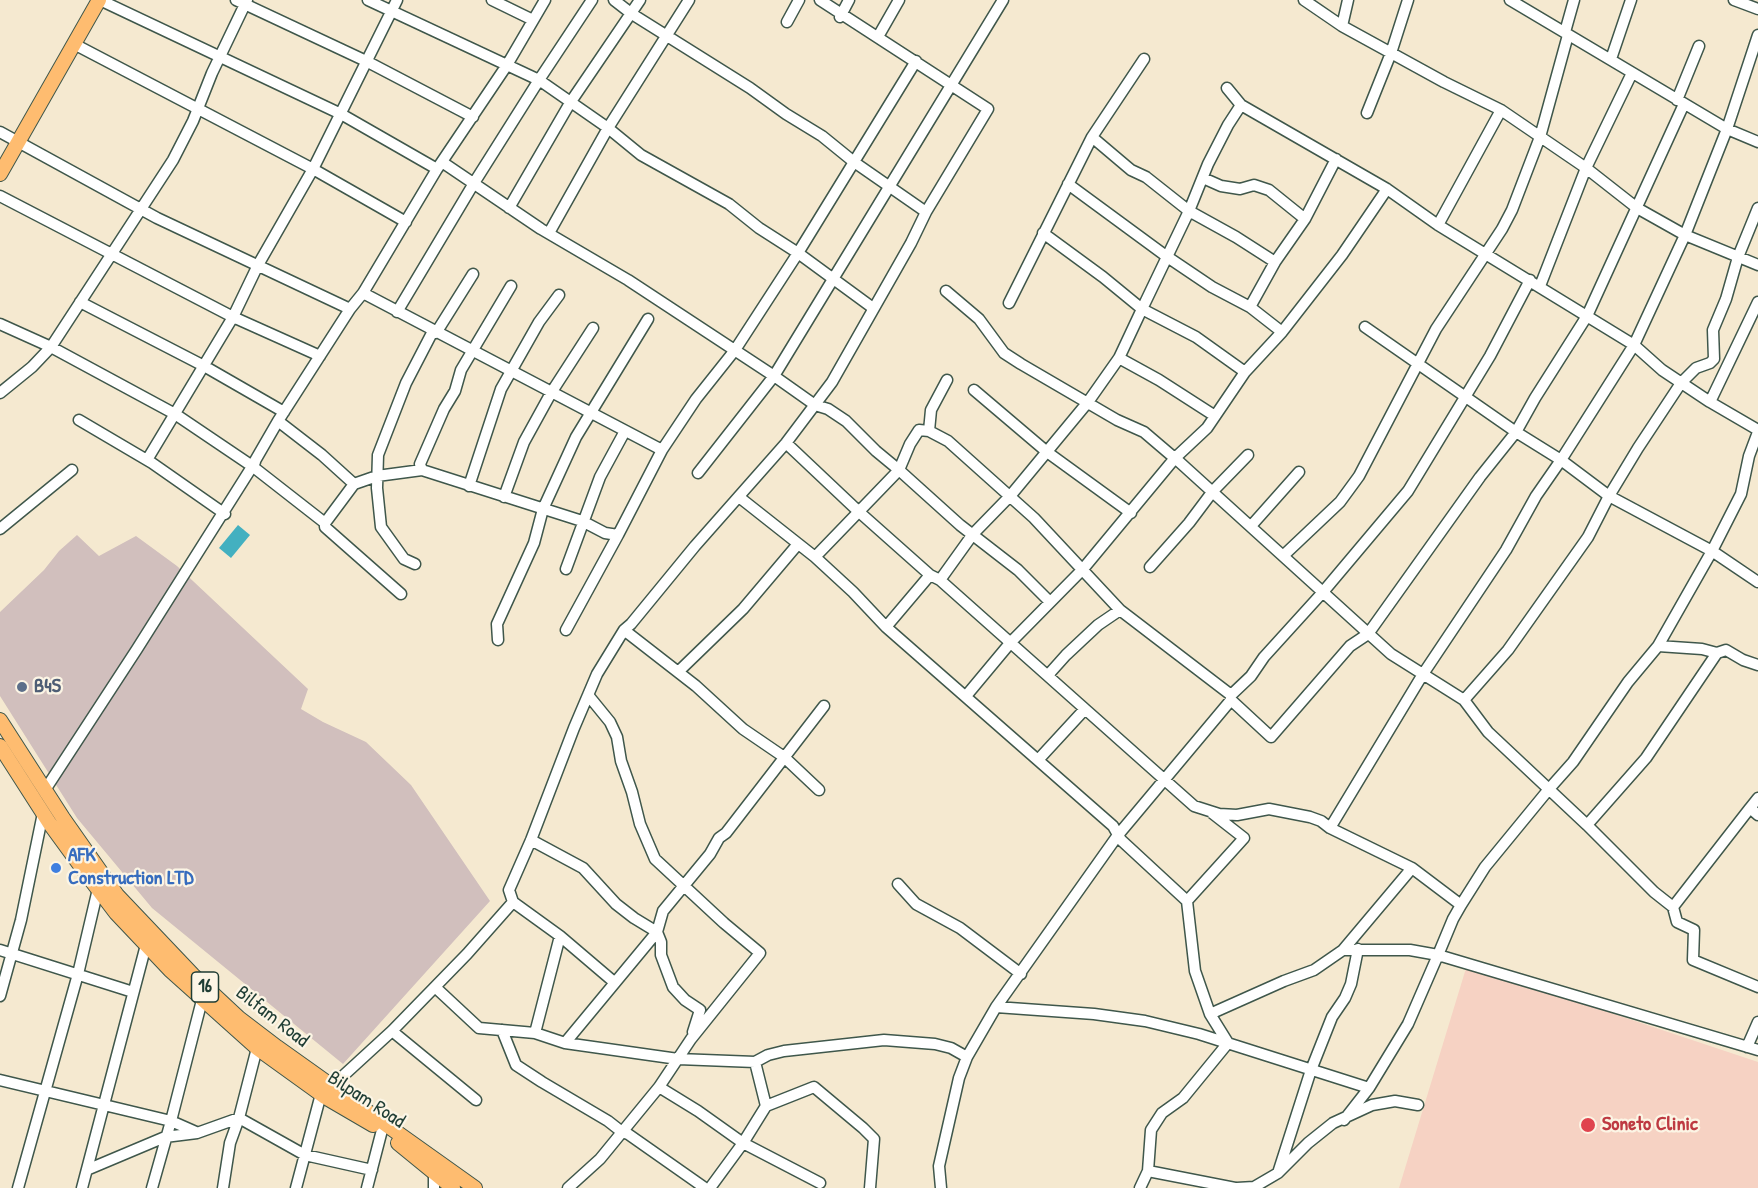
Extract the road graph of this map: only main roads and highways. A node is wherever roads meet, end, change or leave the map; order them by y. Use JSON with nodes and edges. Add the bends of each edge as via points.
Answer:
{"nodes":[{"id":1,"x":99,"y":0,"type":"edge"},
{"id":2,"x":0,"y":174,"type":"edge"},
{"id":3,"x":0,"y":720,"type":"edge"},
{"id":4,"x":0,"y":746,"type":"edge"},
{"id":5,"x":326,"y":1093,"type":"junction"},
{"id":6,"x":382,"y":1126,"type":"junction"},
{"id":7,"x":434,"y":1181,"type":"edge"},
{"id":8,"x":453,"y":1188,"type":"edge"},
{"id":9,"x":475,"y":1188,"type":"edge"}],
"edges":[{"from":1,"to":2,"type":"main road"},
{"from":3,"to":5,"type":"main road","name":"Bilfam Road","number":"16","via":[[117,895],[161,944],[239,1018]]},
{"from":4,"to":5,"type":"main road","name":"Bilpam Road","number":"16","via":[[98,889],[146,945],[256,1048]]},
{"from":5,"to":6,"type":"main road","name":"Bilpam Road","number":"16"},
{"from":6,"to":7,"type":"main road","name":"Bilpam Road","number":"16"},
{"from":6,"to":9,"type":"main road","number":"16"},
{"from":7,"to":8,"type":"main road","name":"Bilpam Road","number":"16"}]}
